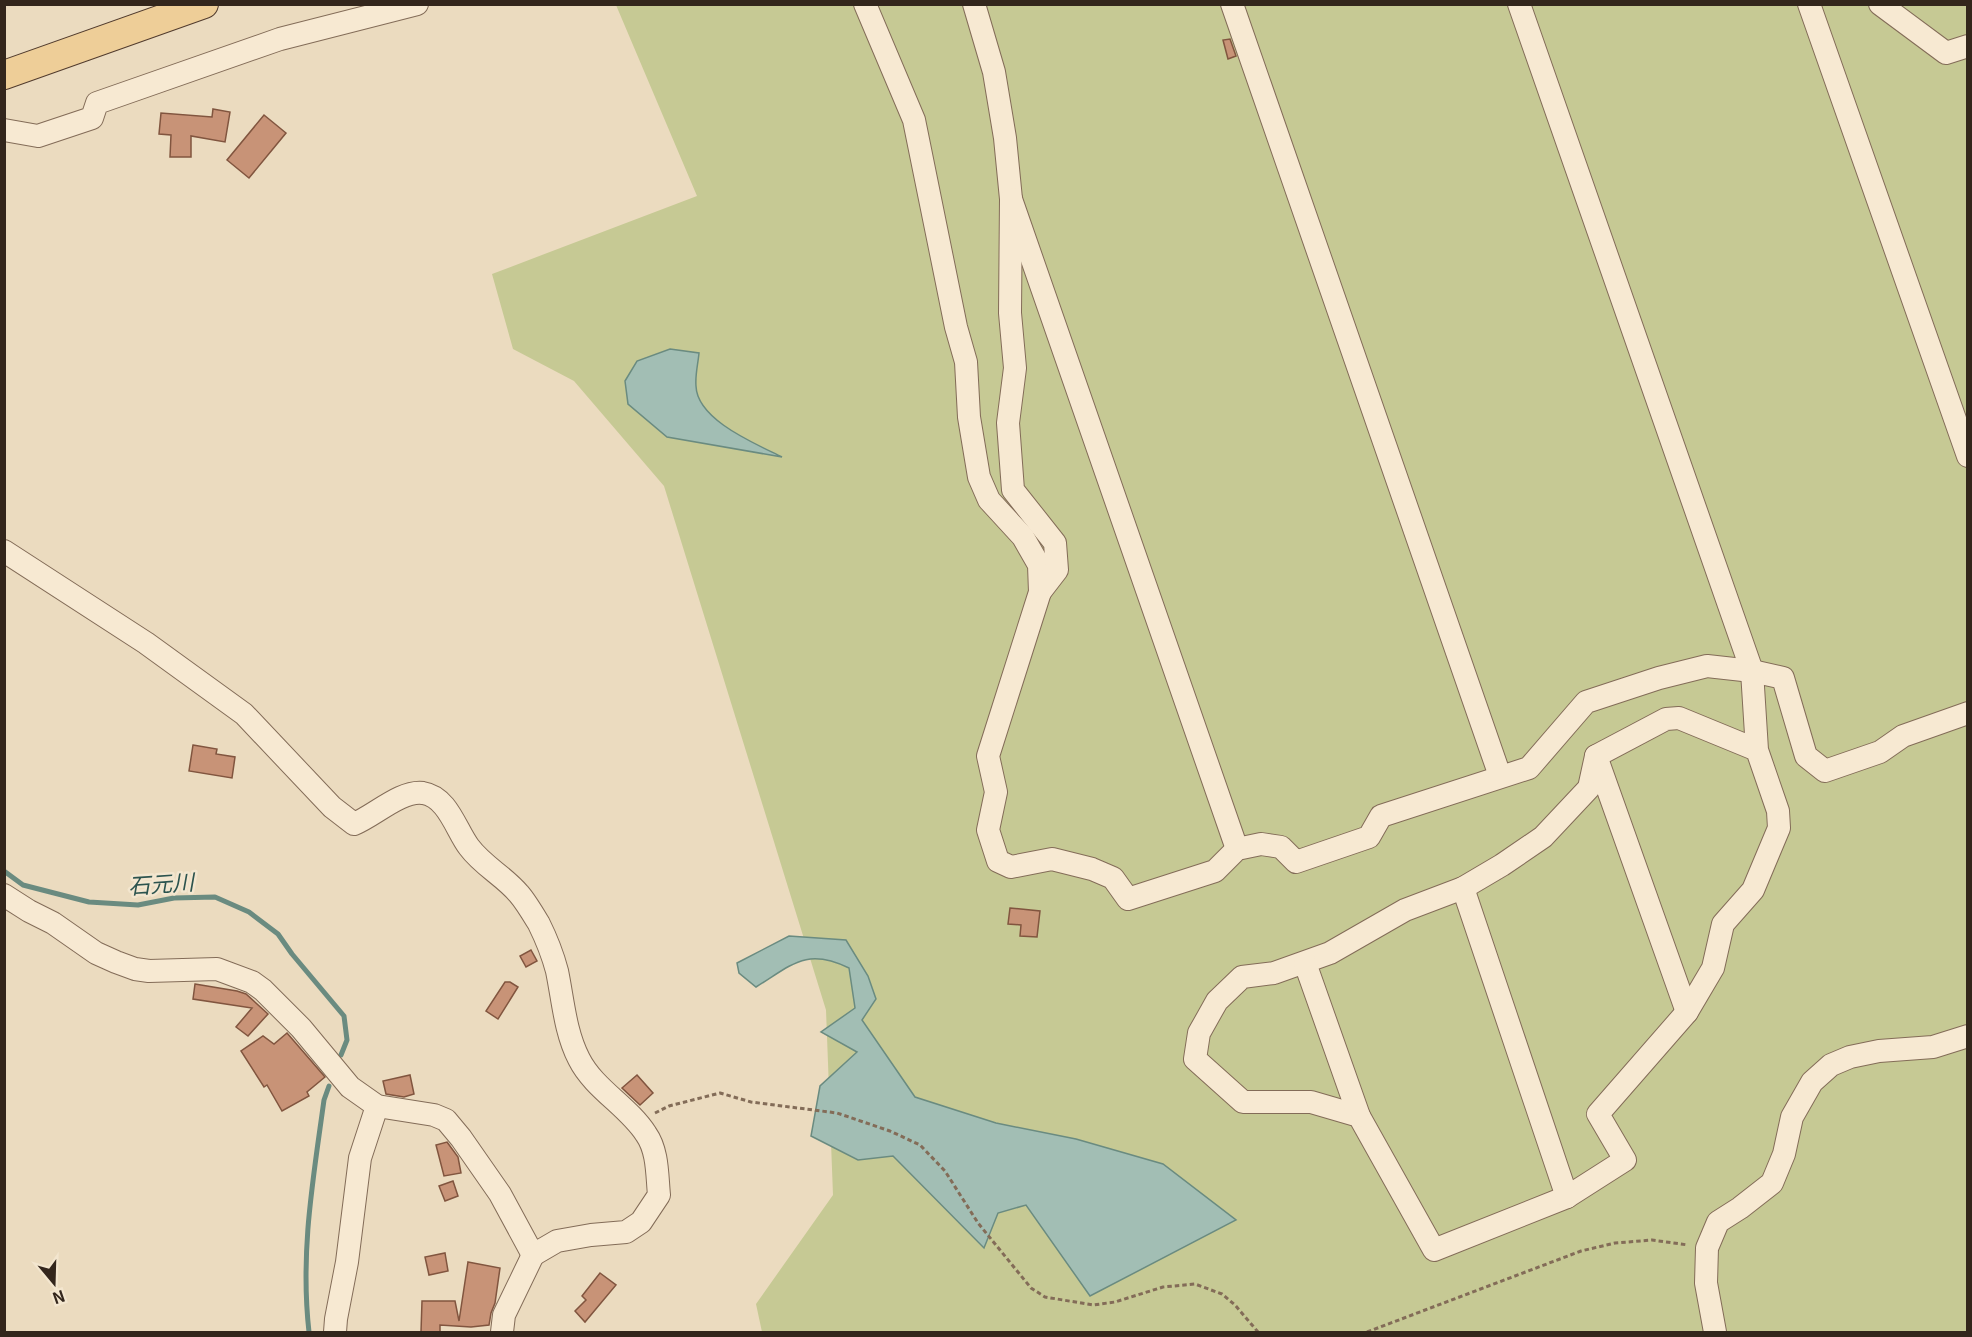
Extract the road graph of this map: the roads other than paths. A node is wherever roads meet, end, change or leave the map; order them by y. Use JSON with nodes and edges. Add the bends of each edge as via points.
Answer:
{"nodes":[{"id":1,"x":204,"y":4,"type":"edge"},
{"id":2,"x":417,"y":4,"type":"edge"},
{"id":3,"x":865,"y":4,"type":"edge"},
{"id":4,"x":974,"y":4,"type":"edge"},
{"id":5,"x":1232,"y":4,"type":"edge"},
{"id":6,"x":1519,"y":4,"type":"edge"},
{"id":7,"x":1809,"y":4,"type":"edge"},
{"id":8,"x":1880,"y":4,"type":"edge"},
{"id":9,"x":1968,"y":46,"type":"edge"},
{"id":10,"x":4,"y":75,"type":"edge"},
{"id":11,"x":4,"y":130,"type":"edge"},
{"id":12,"x":1011,"y":199,"type":"junction"},
{"id":13,"x":1968,"y":456,"type":"edge"},
{"id":14,"x":4,"y":551,"type":"edge"},
{"id":15,"x":1040,"y":592,"type":"junction"},
{"id":16,"x":1752,"y":671,"type":"junction"},
{"id":17,"x":1968,"y":713,"type":"edge"},
{"id":18,"x":1757,"y":750,"type":"junction"},
{"id":19,"x":1596,"y":756,"type":"junction"},
{"id":20,"x":1500,"y":776,"type":"junction"},
{"id":21,"x":1237,"y":849,"type":"junction"},
{"id":22,"x":1463,"y":888,"type":"junction"},
{"id":23,"x":4,"y":895,"type":"edge"},
{"id":24,"x":1305,"y":963,"type":"junction"},
{"id":25,"x":1687,"y":1012,"type":"junction"},
{"id":26,"x":1968,"y":1036,"type":"edge"},
{"id":27,"x":376,"y":1106,"type":"junction"},
{"id":28,"x":1359,"y":1116,"type":"junction"},
{"id":29,"x":1567,"y":1197,"type":"junction"},
{"id":30,"x":533,"y":1256,"type":"junction"},
{"id":31,"x":335,"y":1332,"type":"edge"},
{"id":32,"x":502,"y":1332,"type":"edge"},
{"id":33,"x":1715,"y":1332,"type":"edge"}],
"edges":[{"from":1,"to":10,"type":"main road"},
{"from":2,"to":11,"type":"street","via":[[280,39],[97,103],[92,118],[38,136]]},
{"from":3,"to":15,"type":"street","via":[[914,120],[966,362],[969,417],[979,477],[989,500],[1023,537],[1039,565]]},
{"from":4,"to":12,"type":"street","via":[[994,72]]},
{"from":5,"to":20,"type":"street"},
{"from":6,"to":16,"type":"street"},
{"from":7,"to":13,"type":"street"},
{"from":8,"to":9,"type":"street","via":[[1946,53]]},
{"from":12,"to":15,"type":"street","via":[[1010,313],[1015,368],[1008,423],[1013,490],[1055,543],[1057,570]]},
{"from":12,"to":21,"type":"street"},
{"from":14,"to":30,"type":"street","via":[[146,643],[244,714],[332,807],[354,824],[408,794],[424,793],[439,800],[470,849],[520,894],[556,969],[562,1005],[579,1060],[646,1134],[655,1154],[659,1195],[641,1222],[626,1232],[557,1241]]},
{"from":15,"to":21,"type":"street","via":[[988,756],[996,792],[988,830],[998,861],[1011,867],[1052,859],[1092,869],[1113,878],[1128,899],[1215,871]]},
{"from":16,"to":17,"type":"street","via":[[1783,678],[1806,756],[1825,771],[1880,752],[1903,736]]},
{"from":16,"to":18,"type":"street"},
{"from":16,"to":20,"type":"street","via":[[1707,666],[1586,702],[1529,768]]},
{"from":18,"to":19,"type":"street","via":[[1679,718],[1666,718]]},
{"from":18,"to":25,"type":"street","via":[[1778,811],[1779,828],[1753,890],[1723,924],[1713,968]]},
{"from":19,"to":22,"type":"street","via":[[1589,788],[1543,837]]},
{"from":19,"to":25,"type":"street"},
{"from":20,"to":21,"type":"street","via":[[1381,816],[1369,837],[1296,862],[1281,847],[1261,843]]},
{"from":22,"to":24,"type":"street","via":[[1405,910]]},
{"from":22,"to":29,"type":"street"},
{"from":23,"to":27,"type":"street","via":[[53,922],[96,953],[135,969],[217,969],[252,982],[301,1028],[350,1087]]},
{"from":24,"to":28,"type":"street"},
{"from":24,"to":28,"type":"street","via":[[1274,973],[1242,977],[1217,1001],[1199,1033],[1196,1059],[1243,1102],[1311,1102]]},
{"from":25,"to":29,"type":"street","via":[[1598,1114],[1625,1160]]},
{"from":26,"to":33,"type":"street","via":[[1933,1047],[1850,1057],[1831,1065],[1812,1082],[1792,1117],[1784,1154],[1772,1183],[1718,1222],[1707,1248],[1706,1284]]},
{"from":27,"to":30,"type":"street","via":[[446,1120],[500,1194]]},
{"from":27,"to":31,"type":"street","via":[[360,1158]]},
{"from":28,"to":29,"type":"street","via":[[1434,1250]]},
{"from":30,"to":32,"type":"street","via":[[504,1315]]}]}
